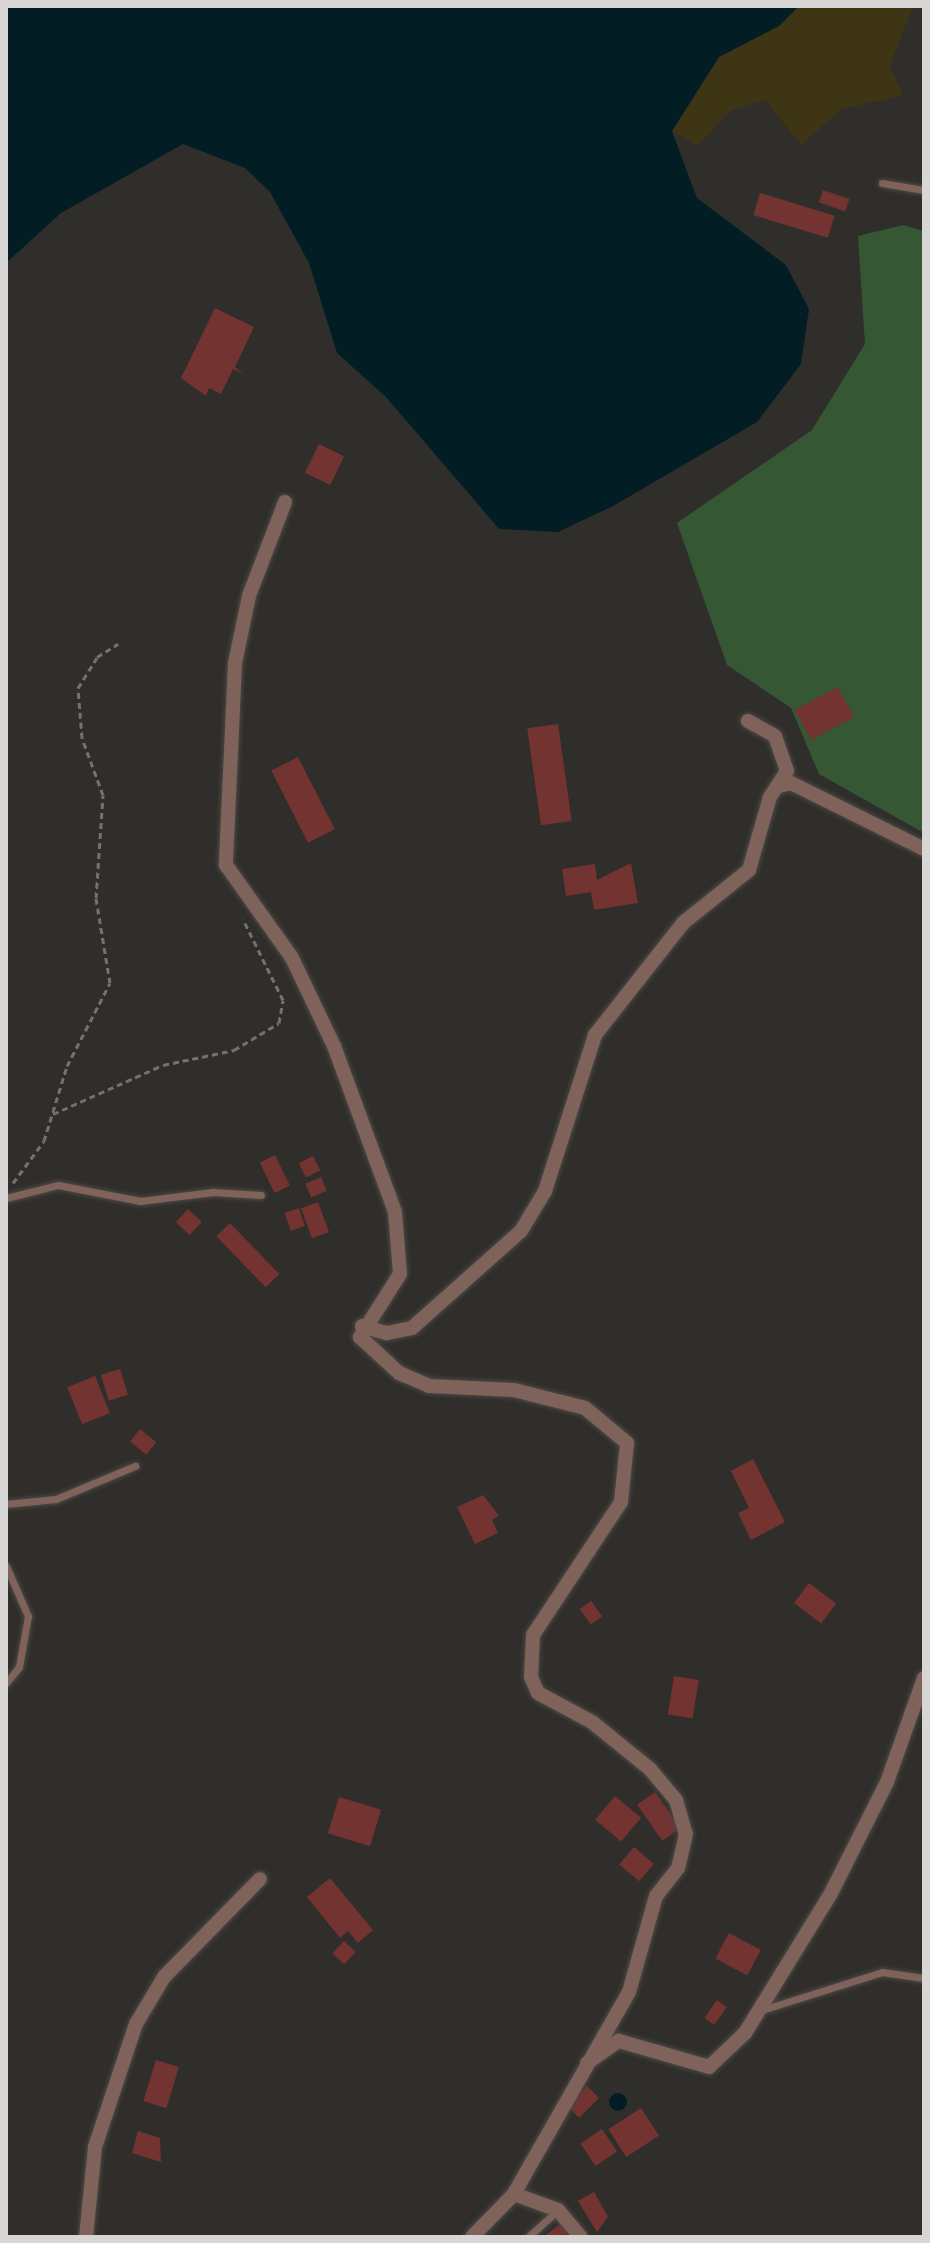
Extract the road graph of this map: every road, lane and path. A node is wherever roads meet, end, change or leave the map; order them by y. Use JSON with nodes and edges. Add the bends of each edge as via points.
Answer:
{"nodes":[{"id":1,"x":882,"y":183,"type":"dead end"},
{"id":2,"x":924,"y":190,"type":"edge"},
{"id":3,"x":285,"y":502,"type":"dead end"},
{"id":4,"x":118,"y":644,"type":"dead end"},
{"id":5,"x":748,"y":721,"type":"dead end"},
{"id":6,"x":779,"y":786,"type":"junction"},
{"id":7,"x":924,"y":849,"type":"edge"},
{"id":8,"x":240,"y":913,"type":"dead end"},
{"id":9,"x":53,"y":1114,"type":"junction"},
{"id":10,"x":6,"y":1195,"type":"edge"},
{"id":11,"x":261,"y":1195,"type":"dead end"},
{"id":12,"x":362,"y":1326,"type":"junction"},
{"id":13,"x":135,"y":1466,"type":"dead end"},
{"id":14,"x":6,"y":1504,"type":"edge"},
{"id":15,"x":6,"y":1566,"type":"edge"},
{"id":16,"x":924,"y":1678,"type":"edge"},
{"id":17,"x":6,"y":1683,"type":"edge"},
{"id":18,"x":260,"y":1879,"type":"dead end"},
{"id":19,"x":924,"y":1978,"type":"edge"},
{"id":20,"x":765,"y":2009,"type":"junction"},
{"id":21,"x":580,"y":2067,"type":"junction"},
{"id":22,"x":514,"y":2194,"type":"junction"},
{"id":23,"x":558,"y":2210,"type":"junction"},
{"id":24,"x":86,"y":2237,"type":"edge"},
{"id":25,"x":472,"y":2237,"type":"edge"},
{"id":26,"x":528,"y":2237,"type":"edge"},
{"id":27,"x":581,"y":2237,"type":"edge"}],
"edges":[{"from":1,"to":2,"type":"lane"},
{"from":3,"to":12,"type":"street","via":[[249,596],[235,663],[226,865],[292,958],[395,1212],[400,1274]]},
{"from":4,"to":9,"type":"path","via":[[97,657],[78,688],[82,738],[103,795],[96,898],[110,983],[67,1066]]},
{"from":5,"to":6,"type":"street","via":[[775,736],[786,758]]},
{"from":6,"to":7,"type":"street","via":[[791,783]]},
{"from":6,"to":12,"type":"street","via":[[749,870],[683,923],[595,1035],[545,1191],[521,1231],[412,1328],[387,1333]]},
{"from":8,"to":9,"type":"path","via":[[283,1000],[279,1023],[234,1050],[163,1065]]},
{"from":9,"to":10,"type":"path","via":[[44,1141]]},
{"from":10,"to":11,"type":"lane","via":[[58,1185],[140,1201],[213,1192]]},
{"from":12,"to":21,"type":"street","via":[[368,1350],[429,1386],[514,1390],[585,1408],[627,1443],[621,1502],[533,1635],[531,1677],[557,1708],[592,1722],[650,1769],[676,1800],[686,1834],[678,1868],[651,1909],[629,1992]]},
{"from":13,"to":14,"type":"lane","via":[[56,1499]]},
{"from":15,"to":17,"type":"lane","via":[[28,1616],[19,1667]]},
{"from":16,"to":20,"type":"street","via":[[887,1782]]},
{"from":18,"to":24,"type":"street","via":[[164,1977],[136,2024],[95,2147]]},
{"from":19,"to":20,"type":"lane","via":[[882,1972]]},
{"from":20,"to":21,"type":"street","via":[[709,2067],[619,2041]]},
{"from":21,"to":22,"type":"street"},
{"from":22,"to":23,"type":"street"},
{"from":22,"to":25,"type":"street"},
{"from":23,"to":26,"type":"lane"},
{"from":23,"to":27,"type":"street"}]}
